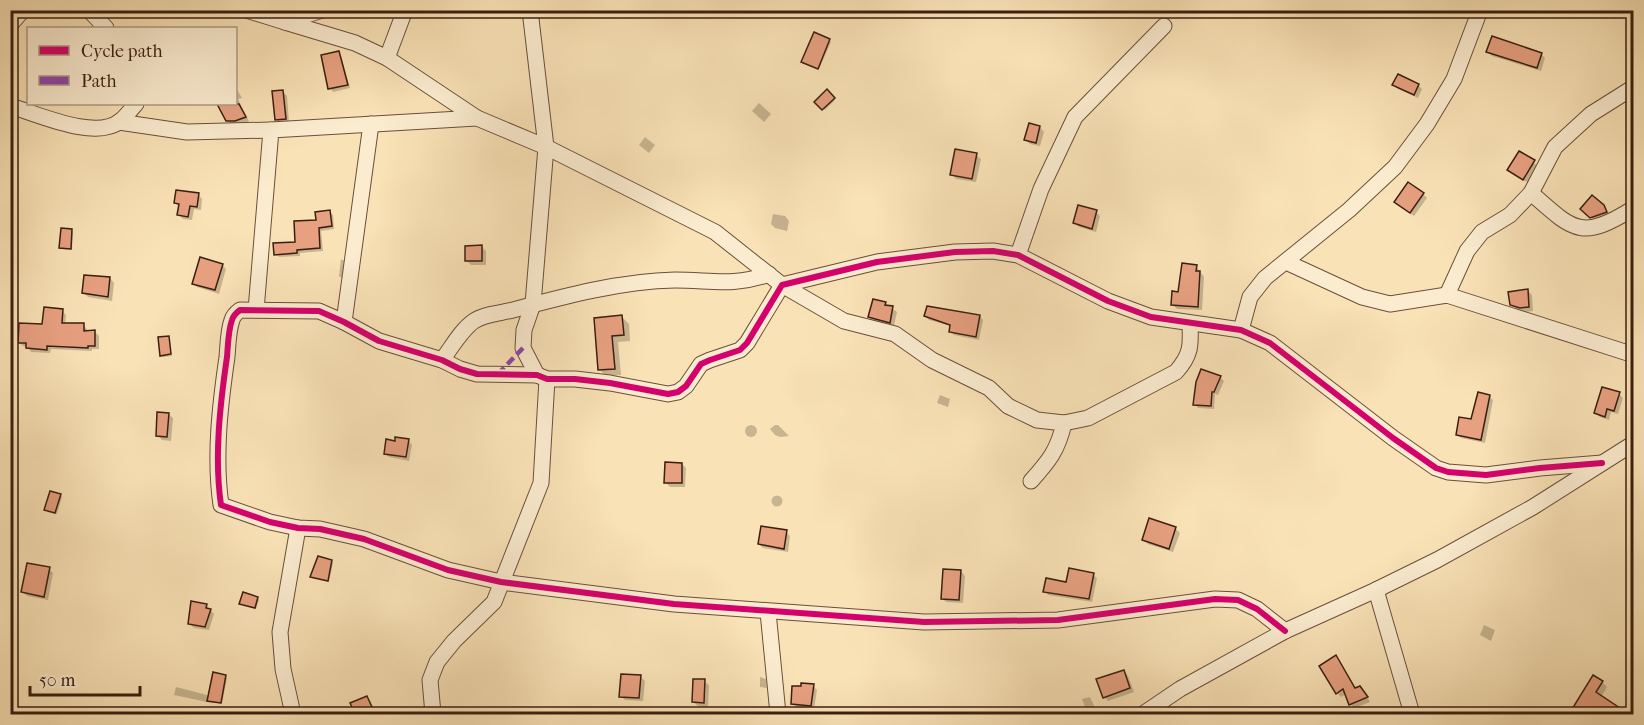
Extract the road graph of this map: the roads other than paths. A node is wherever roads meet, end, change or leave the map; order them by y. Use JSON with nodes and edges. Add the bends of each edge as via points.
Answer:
{"nodes":[{"id":1,"x":23,"y":10,"type":"edge"},
{"id":2,"x":89,"y":10,"type":"edge"},
{"id":3,"x":246,"y":10,"type":"edge"},
{"id":4,"x":322,"y":10,"type":"edge"},
{"id":5,"x":405,"y":10,"type":"edge"},
{"id":6,"x":530,"y":10,"type":"edge"},
{"id":7,"x":1480,"y":10,"type":"edge"},
{"id":8,"x":285,"y":22,"type":"junction"},
{"id":9,"x":10,"y":25,"type":"edge"},
{"id":10,"x":1164,"y":26,"type":"dead end"},
{"id":11,"x":105,"y":27,"type":"edge"},
{"id":12,"x":387,"y":58,"type":"junction"},
{"id":13,"x":1634,"y":87,"type":"edge"},
{"id":14,"x":135,"y":105,"type":"edge"},
{"id":15,"x":10,"y":106,"type":"edge"},
{"id":16,"x":477,"y":118,"type":"junction"},
{"id":17,"x":119,"y":123,"type":"junction"},
{"id":18,"x":371,"y":124,"type":"junction"},
{"id":19,"x":271,"y":130,"type":"junction"},
{"id":20,"x":546,"y":147,"type":"junction"},
{"id":21,"x":1531,"y":193,"type":"junction"},
{"id":22,"x":1634,"y":208,"type":"edge"},
{"id":23,"x":1018,"y":255,"type":"junction"},
{"id":24,"x":1286,"y":262,"type":"junction"},
{"id":25,"x":769,"y":274,"type":"junction"},
{"id":26,"x":782,"y":285,"type":"junction"},
{"id":27,"x":1447,"y":295,"type":"junction"},
{"id":28,"x":533,"y":304,"type":"junction"},
{"id":29,"x":256,"y":310,"type":"junction"},
{"id":30,"x":344,"y":322,"type":"junction"},
{"id":31,"x":1190,"y":324,"type":"junction"},
{"id":32,"x":1241,"y":330,"type":"junction"},
{"id":33,"x":1634,"y":355,"type":"edge"},
{"id":34,"x":442,"y":360,"type":"junction"},
{"id":35,"x":542,"y":377,"type":"junction"},
{"id":36,"x":1064,"y":423,"type":"junction"},
{"id":37,"x":1634,"y":443,"type":"edge"},
{"id":38,"x":1602,"y":463,"type":"junction"},
{"id":39,"x":1031,"y":481,"type":"dead end"},
{"id":40,"x":298,"y":528,"type":"junction"},
{"id":41,"x":501,"y":582,"type":"junction"},
{"id":42,"x":1376,"y":590,"type":"junction"},
{"id":43,"x":768,"y":612,"type":"junction"},
{"id":44,"x":1285,"y":631,"type":"junction"},
{"id":45,"x":293,"y":714,"type":"edge"},
{"id":46,"x":434,"y":714,"type":"edge"},
{"id":47,"x":778,"y":714,"type":"edge"},
{"id":48,"x":1143,"y":714,"type":"edge"},
{"id":49,"x":1412,"y":714,"type":"edge"}],
"edges":[{"from":1,"to":9,"type":"street"},
{"from":2,"to":11,"type":"street"},
{"from":3,"to":8,"type":"street"},
{"from":4,"to":8,"type":"street"},
{"from":5,"to":12,"type":"street"},
{"from":6,"to":20,"type":"street"},
{"from":7,"to":24,"type":"street","via":[[1454,79],[1395,167]]},
{"from":8,"to":12,"type":"street","via":[[355,43]]},
{"from":10,"to":23,"type":"street","via":[[1075,117],[1041,189]]},
{"from":12,"to":16,"type":"street"},
{"from":13,"to":21,"type":"street","via":[[1591,114],[1555,147]]},
{"from":14,"to":17,"type":"street"},
{"from":15,"to":17,"type":"street","via":[[86,129]]},
{"from":16,"to":18,"type":"street"},
{"from":16,"to":20,"type":"street"},
{"from":17,"to":19,"type":"street","via":[[187,132]]},
{"from":18,"to":19,"type":"street"},
{"from":18,"to":30,"type":"street"},
{"from":19,"to":29,"type":"street"},
{"from":20,"to":25,"type":"street","via":[[715,232]]},
{"from":20,"to":28,"type":"street"},
{"from":21,"to":22,"type":"street","via":[[1562,220],[1580,228],[1599,227]]},
{"from":21,"to":27,"type":"street","via":[[1510,214],[1482,232],[1467,251]]},
{"from":23,"to":26,"type":"street","via":[[993,251],[944,253],[877,262]]},
{"from":23,"to":31,"type":"street","via":[[1108,301],[1151,317]]},
{"from":24,"to":27,"type":"street","via":[[1362,297],[1390,304]]},
{"from":24,"to":32,"type":"street","via":[[1265,278],[1250,297]]},
{"from":25,"to":26,"type":"street"},
{"from":25,"to":28,"type":"street","via":[[729,283],[673,280],[612,287]]},
{"from":26,"to":35,"type":"street","via":[[747,343],[740,350],[701,364],[678,392],[668,394],[610,383]]},
{"from":26,"to":36,"type":"street","via":[[843,321],[894,334],[932,360],[989,388],[1008,406],[1037,420]]},
{"from":27,"to":33,"type":"street"},
{"from":28,"to":34,"type":"street","via":[[477,319],[466,327]]},
{"from":28,"to":35,"type":"street","via":[[524,330],[523,348]]},
{"from":29,"to":30,"type":"street","via":[[319,311]]},
{"from":29,"to":40,"type":"street","via":[[240,310],[231,321],[219,448],[221,505]]},
{"from":30,"to":34,"type":"street","via":[[379,340]]},
{"from":31,"to":32,"type":"street"},
{"from":31,"to":36,"type":"street","via":[[1191,346],[1186,361],[1176,372],[1088,418]]},
{"from":32,"to":38,"type":"street","via":[[1270,343],[1436,468],[1486,475]]},
{"from":34,"to":35,"type":"street","via":[[477,374]]},
{"from":35,"to":41,"type":"street","via":[[541,483]]},
{"from":36,"to":39,"type":"street","via":[[1050,460]]},
{"from":37,"to":38,"type":"street"},
{"from":38,"to":42,"type":"street","via":[[1533,507]]},
{"from":40,"to":41,"type":"street","via":[[364,539],[448,570]]},
{"from":40,"to":45,"type":"street","via":[[280,632]]},
{"from":41,"to":43,"type":"street"},
{"from":41,"to":46,"type":"street","via":[[494,602],[437,662],[430,680]]},
{"from":42,"to":44,"type":"street"},
{"from":42,"to":49,"type":"street"},
{"from":43,"to":44,"type":"street","via":[[924,622],[1058,620],[1215,599],[1238,600]]},
{"from":43,"to":47,"type":"street"},
{"from":44,"to":48,"type":"street"}]}
